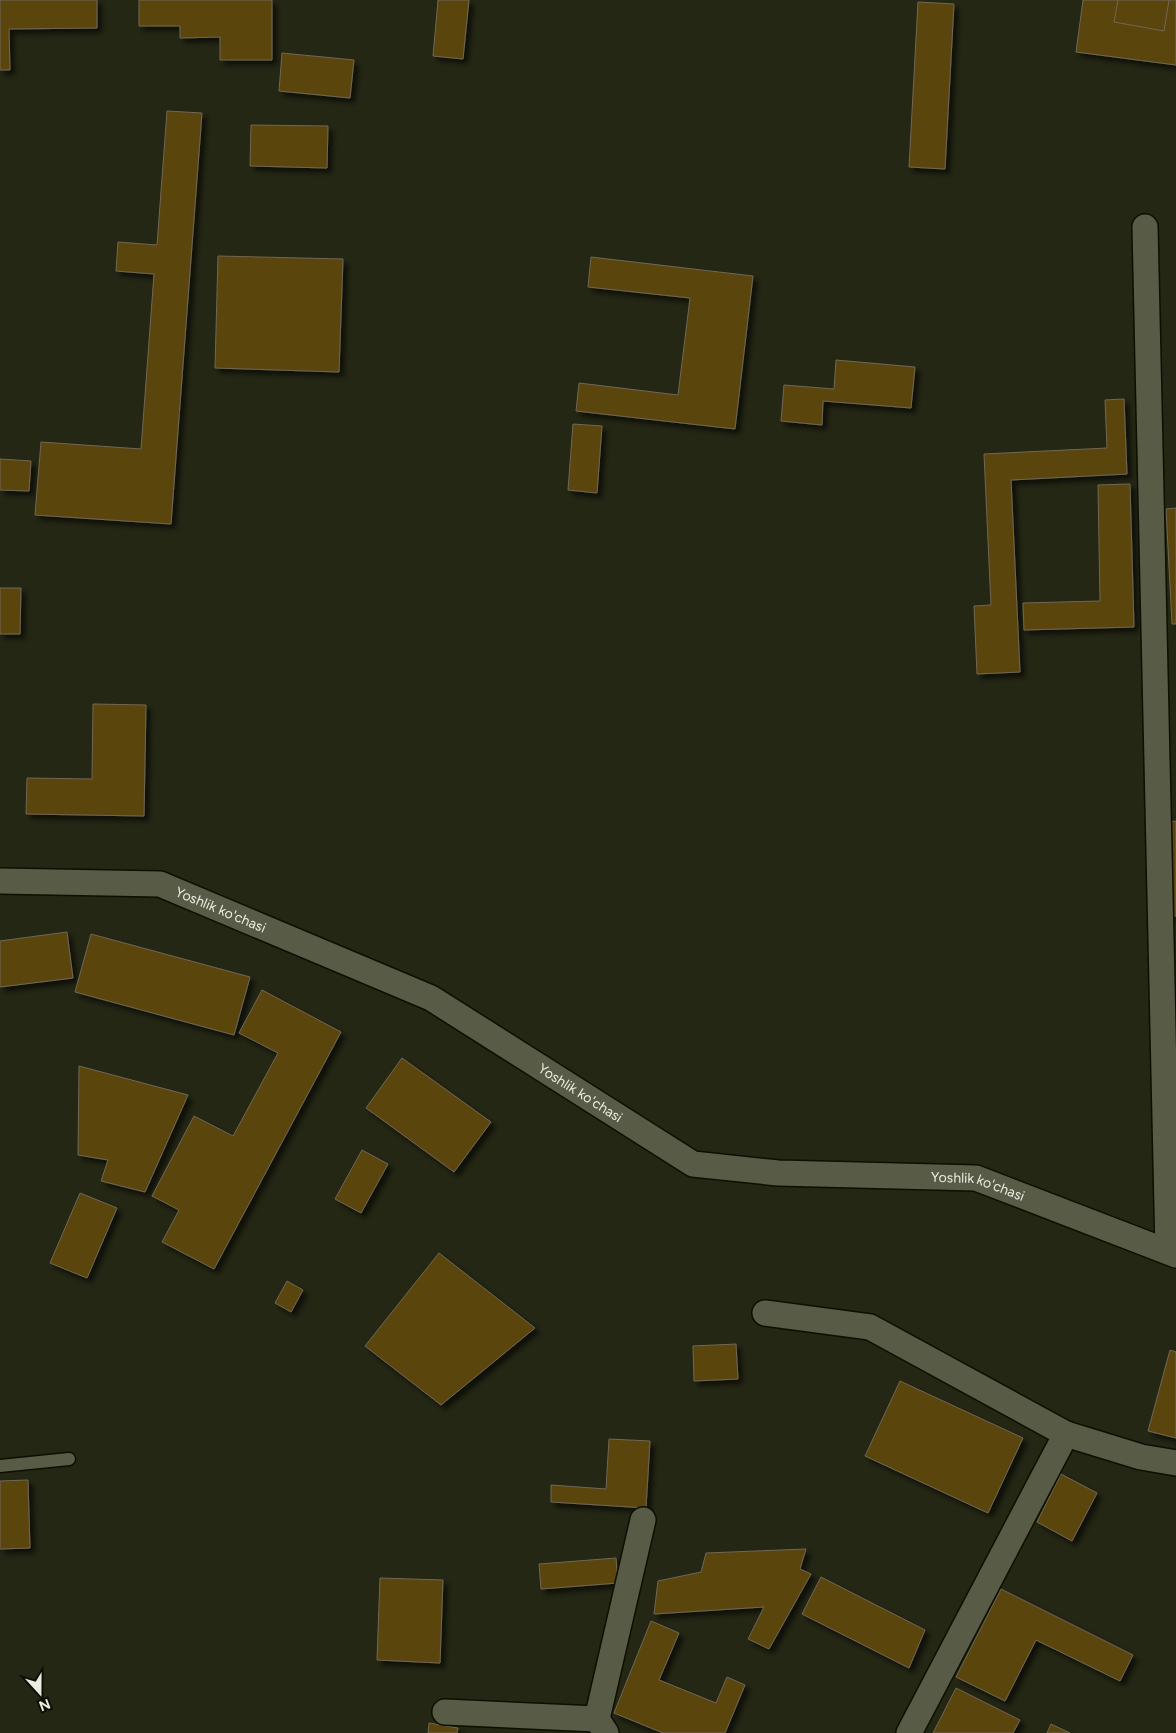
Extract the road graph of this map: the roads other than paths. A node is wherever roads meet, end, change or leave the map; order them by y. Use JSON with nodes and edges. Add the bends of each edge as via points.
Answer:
{"nodes":[{"id":1,"x":1144,"y":227,"type":"dead end"},
{"id":2,"x":0,"y":881,"type":"edge"},
{"id":3,"x":1172,"y":1253,"type":"edge"},
{"id":4,"x":765,"y":1313,"type":"dead end"},
{"id":5,"x":1066,"y":1434,"type":"junction"},
{"id":6,"x":70,"y":1459,"type":"dead end"},
{"id":7,"x":1176,"y":1463,"type":"edge"},
{"id":8,"x":0,"y":1466,"type":"edge"},
{"id":9,"x":644,"y":1520,"type":"dead end"},
{"id":10,"x":445,"y":1712,"type":"dead end"},
{"id":11,"x":602,"y":1726,"type":"edge"},
{"id":12,"x":909,"y":1733,"type":"edge"}],
"edges":[{"from":1,"to":3,"type":"street"},
{"from":2,"to":3,"type":"street","name":"Yoshlik ko'chasi","via":[[160,884],[431,998],[693,1164],[778,1173],[976,1178]]},
{"from":4,"to":5,"type":"street","via":[[870,1327]]},
{"from":5,"to":7,"type":"street","via":[[1141,1457]]},
{"from":5,"to":12,"type":"street"},
{"from":6,"to":8,"type":"lane"},
{"from":9,"to":11,"type":"street"},
{"from":10,"to":11,"type":"street"}]}
